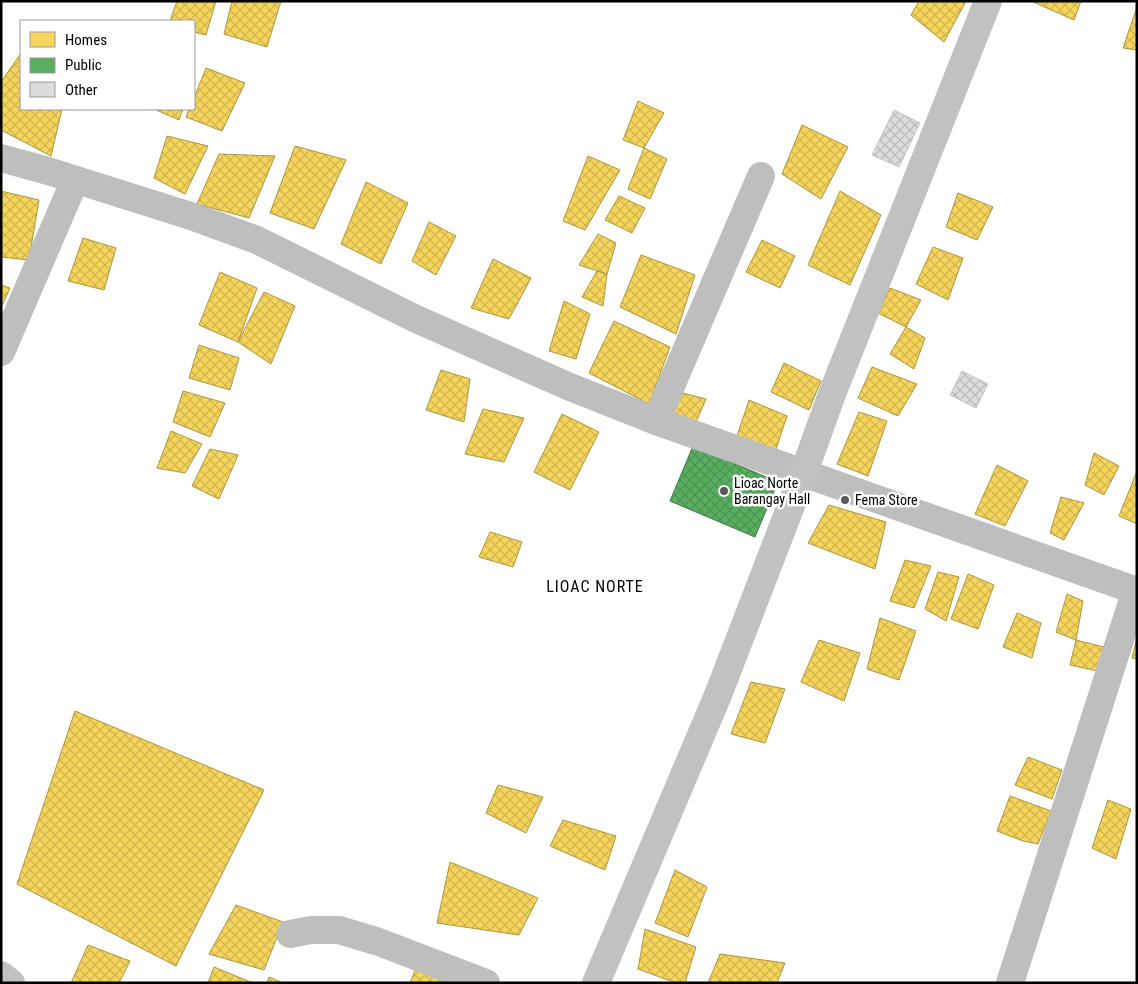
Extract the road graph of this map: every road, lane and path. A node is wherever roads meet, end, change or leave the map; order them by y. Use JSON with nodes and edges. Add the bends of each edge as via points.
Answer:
{"nodes":[{"id":1,"x":988,"y":1,"type":"edge"},
{"id":2,"x":1,"y":158,"type":"edge"},
{"id":3,"x":761,"y":176,"type":"dead end"},
{"id":4,"x":74,"y":180,"type":"junction"},
{"id":5,"x":1,"y":352,"type":"edge"},
{"id":6,"x":656,"y":421,"type":"junction"},
{"id":7,"x":804,"y":472,"type":"junction"},
{"id":8,"x":1136,"y":590,"type":"edge"},
{"id":9,"x":290,"y":934,"type":"dead end"},
{"id":10,"x":1,"y":975,"type":"edge"},
{"id":11,"x":11,"y":983,"type":"edge"},
{"id":12,"x":486,"y":983,"type":"edge"},
{"id":13,"x":596,"y":983,"type":"edge"},
{"id":14,"x":1010,"y":983,"type":"edge"}],
"edges":[{"from":1,"to":7,"type":"street"},
{"from":2,"to":4,"type":"street"},
{"from":3,"to":6,"type":"street"},
{"from":4,"to":5,"type":"street"},
{"from":4,"to":6,"type":"street","via":[[257,240],[414,318]]},
{"from":6,"to":7,"type":"street"},
{"from":7,"to":8,"type":"street"},
{"from":7,"to":13,"type":"street","via":[[718,695]]},
{"from":8,"to":14,"type":"street"},
{"from":9,"to":12,"type":"street","via":[[339,930]]},
{"from":10,"to":11,"type":"street"}]}
